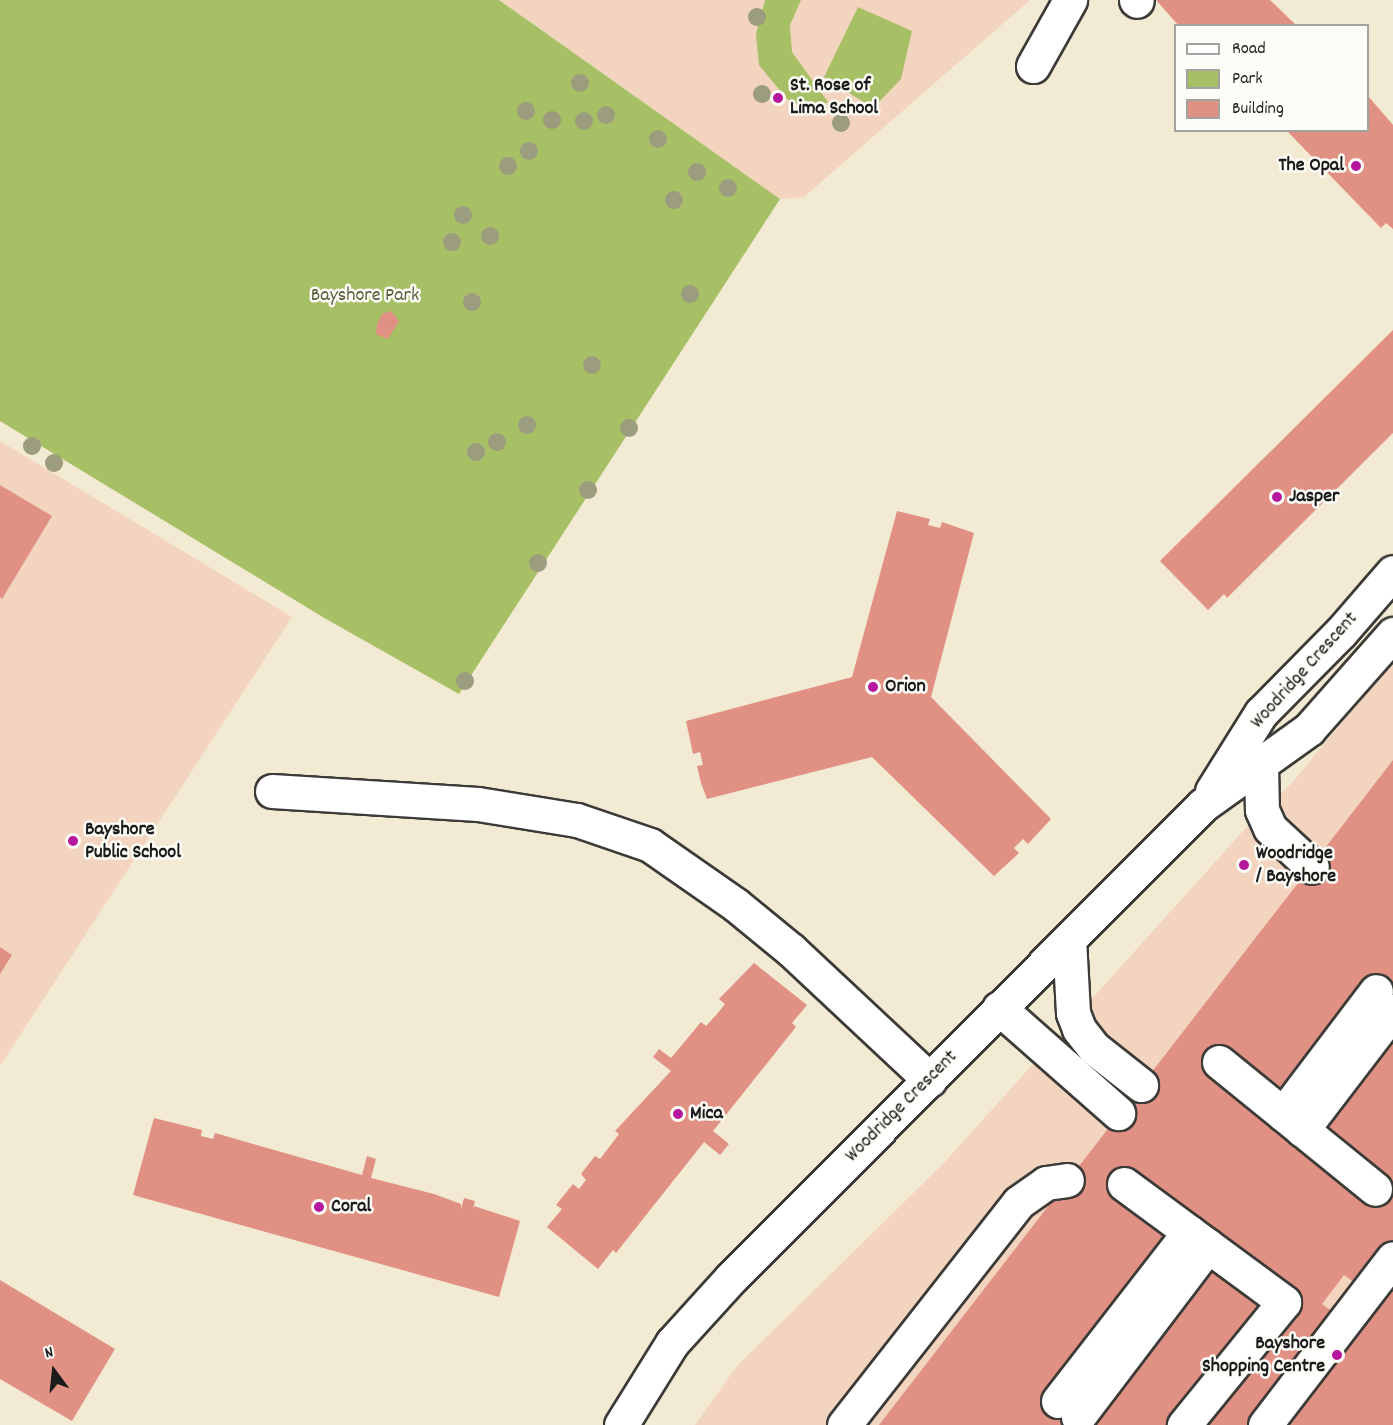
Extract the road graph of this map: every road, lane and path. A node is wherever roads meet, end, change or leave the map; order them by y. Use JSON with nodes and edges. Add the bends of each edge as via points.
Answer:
{"nodes":[{"id":1,"x":1070,"y":0,"type":"edge"},
{"id":2,"x":1033,"y":66,"type":"dead end"},
{"id":3,"x":1393,"y":572,"type":"edge"},
{"id":4,"x":1393,"y":634,"type":"edge"},
{"id":5,"x":1261,"y":764,"type":"junction"},
{"id":6,"x":272,"y":791,"type":"dead end"},
{"id":7,"x":1203,"y":805,"type":"junction"},
{"id":8,"x":1312,"y":867,"type":"dead end"},
{"id":9,"x":1069,"y":939,"type":"junction"},
{"id":10,"x":1385,"y":1001,"type":"edge"},
{"id":11,"x":999,"y":1008,"type":"junction"},
{"id":12,"x":1219,"y":1062,"type":"dead end"},
{"id":13,"x":930,"y":1080,"type":"junction"},
{"id":14,"x":1141,"y":1085,"type":"dead end"},
{"id":15,"x":1118,"y":1113,"type":"dead end"},
{"id":16,"x":1292,"y":1122,"type":"junction"},
{"id":17,"x":1067,"y":1180,"type":"dead end"},
{"id":18,"x":1124,"y":1184,"type":"dead end"},
{"id":19,"x":1375,"y":1189,"type":"dead end"},
{"id":20,"x":1198,"y":1239,"type":"junction"},
{"id":21,"x":1393,"y":1258,"type":"edge"},
{"id":22,"x":1068,"y":1409,"type":"dead end"},
{"id":23,"x":621,"y":1425,"type":"edge"},
{"id":24,"x":844,"y":1425,"type":"edge"},
{"id":25,"x":1184,"y":1425,"type":"edge"},
{"id":26,"x":1265,"y":1425,"type":"edge"}],
"edges":[{"from":1,"to":2,"type":"street"},
{"from":3,"to":7,"type":"street","name":"Woodridge Crescent","via":[[1341,632],[1261,713]]},
{"from":4,"to":5,"type":"street","name":"Woodridge Crescent","via":[[1309,729]]},
{"from":5,"to":7,"type":"street","name":"Woodridge Crescent"},
{"from":5,"to":8,"type":"street","via":[[1262,810],[1270,828]]},
{"from":6,"to":13,"type":"street","via":[[478,804],[577,820],[650,845],[736,905],[791,950]]},
{"from":7,"to":9,"type":"street","name":"Woodridge Crescent"},
{"from":9,"to":11,"type":"street","name":"Woodridge Crescent"},
{"from":9,"to":14,"type":"street","via":[[1073,1013],[1079,1029],[1094,1048]]},
{"from":10,"to":16,"type":"street"},
{"from":11,"to":13,"type":"street","name":"Woodridge Crescent"},
{"from":11,"to":15,"type":"street"},
{"from":12,"to":16,"type":"street"},
{"from":13,"to":23,"type":"street","name":"Woodridge Crescent","via":[[699,1311],[642,1388]]},
{"from":16,"to":19,"type":"street"},
{"from":17,"to":24,"type":"street","via":[[1046,1183],[1020,1202]]},
{"from":18,"to":20,"type":"street"},
{"from":20,"to":22,"type":"street"},
{"from":20,"to":25,"type":"street","via":[[1284,1302]]},
{"from":21,"to":26,"type":"street"}]}
